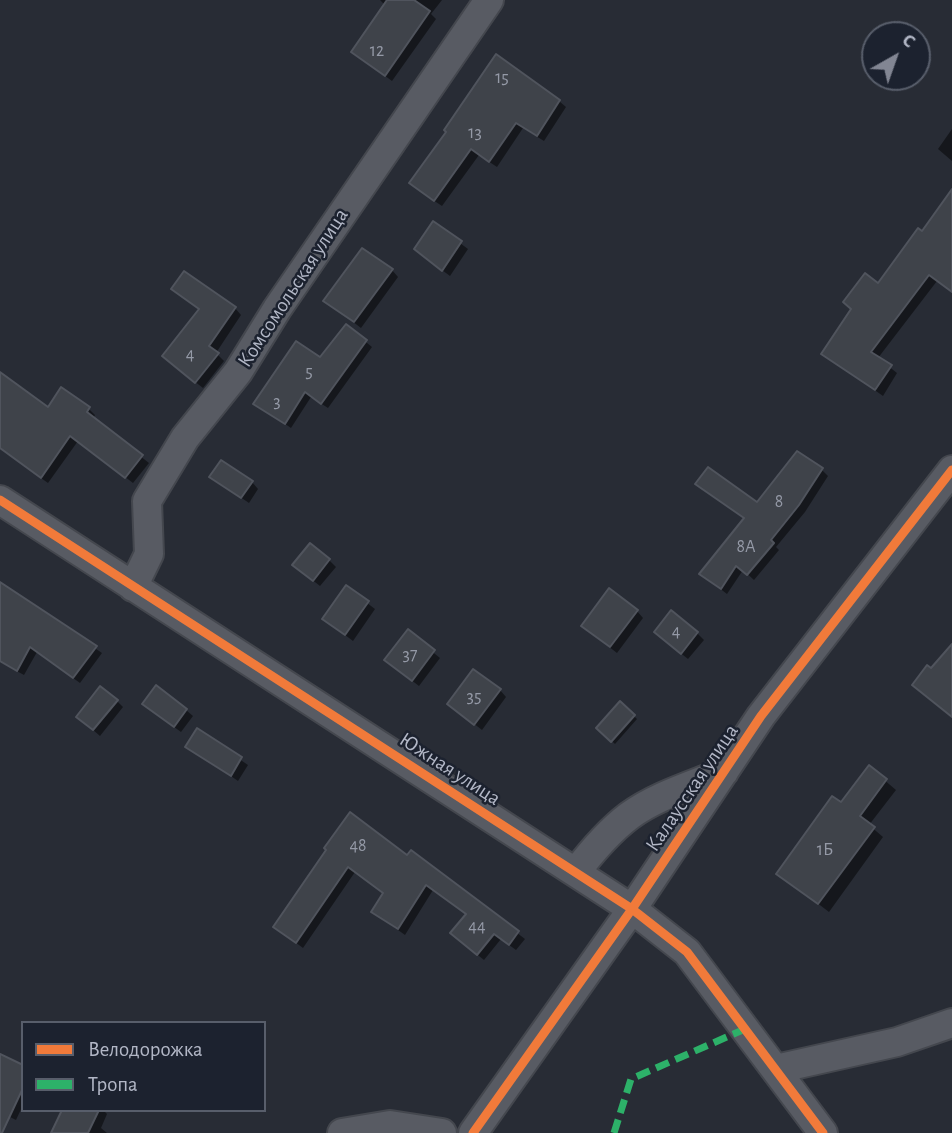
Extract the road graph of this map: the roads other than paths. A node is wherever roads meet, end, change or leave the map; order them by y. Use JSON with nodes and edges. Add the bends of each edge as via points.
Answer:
{"nodes":[{"id":1,"x":489,"y":0,"type":"edge"},
{"id":2,"x":952,"y":470,"type":"edge"},
{"id":3,"x":0,"y":500,"type":"edge"},
{"id":4,"x":133,"y":587,"type":"junction"},
{"id":5,"x":724,"y":772,"type":"junction"},
{"id":6,"x":576,"y":872,"type":"junction"},
{"id":7,"x":632,"y":909,"type":"junction"},
{"id":8,"x":952,"y":1023,"type":"edge"},
{"id":9,"x":776,"y":1069,"type":"junction"},
{"id":10,"x":342,"y":1133,"type":"edge"},
{"id":11,"x":442,"y":1133,"type":"edge"},
{"id":12,"x":472,"y":1133,"type":"edge"},
{"id":13,"x":823,"y":1133,"type":"edge"}],
"edges":[{"from":1,"to":4,"type":"street","name":"Комсомольская улица","via":[[238,372],[185,438],[146,502],[149,554]]},
{"from":2,"to":5,"type":"street","name":"Калаусская улица","via":[[761,716]]},
{"from":3,"to":4,"type":"street","name":"Южная улица"},
{"from":4,"to":6,"type":"street","name":"Южная улица"},
{"from":5,"to":6,"type":"street","via":[[630,815],[598,843]]},
{"from":5,"to":7,"type":"street","name":"Калаусская улица"},
{"from":6,"to":7,"type":"street","name":"Южная улица"},
{"from":7,"to":9,"type":"street","name":"Южная улица","via":[[687,952]]},
{"from":7,"to":12,"type":"street","name":"Калаусская улица"},
{"from":8,"to":9,"type":"street","via":[[897,1042]]},
{"from":9,"to":13,"type":"street","name":"Южная улица"},
{"from":10,"to":11,"type":"street","via":[[390,1125]]}]}
